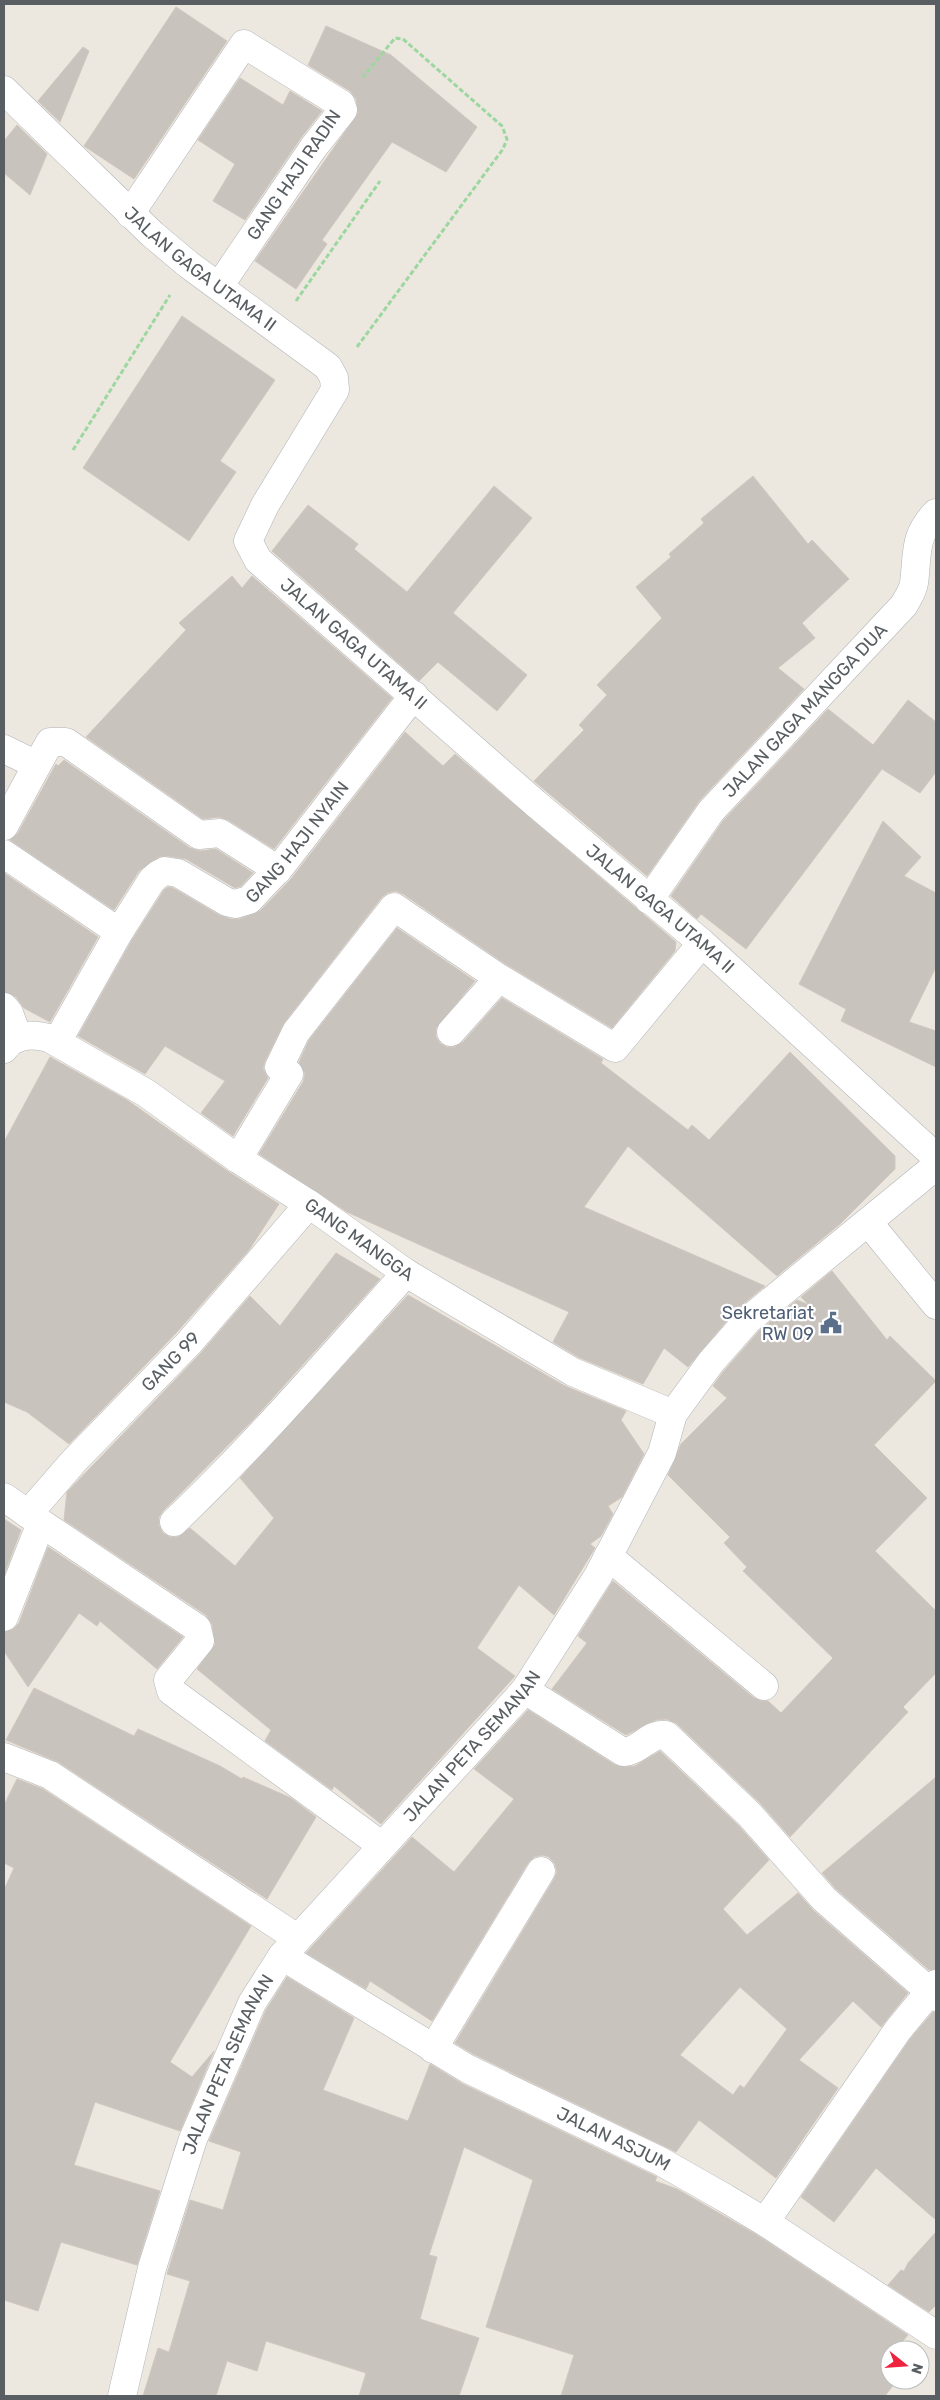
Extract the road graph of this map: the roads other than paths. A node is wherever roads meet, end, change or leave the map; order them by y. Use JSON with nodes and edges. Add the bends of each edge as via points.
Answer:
{"nodes":[{"id":1,"x":4,"y":90,"type":"edge"},
{"id":2,"x":130,"y":214,"type":"junction"},
{"id":3,"x":220,"y":285,"type":"junction"},
{"id":4,"x":936,"y":513,"type":"edge"},
{"id":5,"x":414,"y":695,"type":"junction"},
{"id":6,"x":4,"y":749,"type":"edge"},
{"id":7,"x":37,"y":764,"type":"junction"},
{"id":8,"x":4,"y":826,"type":"edge"},
{"id":9,"x":199,"y":835,"type":"junction"},
{"id":10,"x":4,"y":854,"type":"edge"},
{"id":11,"x":278,"y":870,"type":"junction"},
{"id":12,"x":172,"y":872,"type":"junction"},
{"id":13,"x":649,"y":900,"type":"junction"},
{"id":14,"x":119,"y":932,"type":"junction"},
{"id":15,"x":702,"y":943,"type":"junction"},
{"id":16,"x":499,"y":978,"type":"junction"},
{"id":17,"x":4,"y":1007,"type":"edge"},
{"id":18,"x":451,"y":1032,"type":"dead end"},
{"id":19,"x":57,"y":1042,"type":"junction"},
{"id":20,"x":11,"y":1043,"type":"edge"},
{"id":21,"x":936,"y":1157,"type":"edge"},
{"id":22,"x":238,"y":1159,"type":"junction"},
{"id":23,"x":936,"y":1166,"type":"edge"},
{"id":24,"x":309,"y":1204,"type":"junction"},
{"id":25,"x":868,"y":1222,"type":"junction"},
{"id":26,"x":406,"y":1273,"type":"junction"},
{"id":27,"x":936,"y":1305,"type":"edge"},
{"id":28,"x":673,"y":1414,"type":"junction"},
{"id":29,"x":4,"y":1498,"type":"edge"},
{"id":30,"x":34,"y":1518,"type":"junction"},
{"id":31,"x":174,"y":1522,"type":"dead end"},
{"id":32,"x":608,"y":1556,"type":"junction"},
{"id":33,"x":4,"y":1617,"type":"edge"},
{"id":34,"x":764,"y":1686,"type":"dead end"},
{"id":35,"x":526,"y":1690,"type":"junction"},
{"id":36,"x":4,"y":1756,"type":"edge"},
{"id":37,"x":382,"y":1845,"type":"junction"},
{"id":38,"x":541,"y":1871,"type":"dead end"},
{"id":39,"x":290,"y":1947,"type":"junction"},
{"id":40,"x":934,"y":1991,"type":"edge"},
{"id":41,"x":433,"y":2049,"type":"junction"},
{"id":42,"x":765,"y":2222,"type":"junction"},
{"id":43,"x":935,"y":2331,"type":"edge"},
{"id":44,"x":122,"y":2396,"type":"edge"}],
"edges":[{"from":1,"to":2,"type":"street","name":"JALAN GAGA UTAMA II"},
{"from":2,"to":3,"type":"street","name":"JALAN GAGA UTAMA II","via":[[190,265]]},
{"from":2,"to":3,"type":"street","name":"GANG HAJI RADIN","via":[[244,44],[341,104],[342,110]]},
{"from":3,"to":5,"type":"street","name":"JALAN GAGA UTAMA II","via":[[328,366],[336,390],[265,505],[248,541],[258,560]]},
{"from":4,"to":13,"type":"street","name":"JALAN GAGA MANGGA DUA","via":[[923,527],[914,560],[914,586],[904,606],[711,811]]},
{"from":5,"to":11,"type":"street","name":"GANG HAJI NYAIN"},
{"from":5,"to":13,"type":"street","name":"JALAN GAGA UTAMA II"},
{"from":6,"to":7,"type":"street"},
{"from":7,"to":8,"type":"street"},
{"from":7,"to":9,"type":"street","via":[[50,742],[66,742]]},
{"from":9,"to":11,"type":"street","via":[[220,833]]},
{"from":9,"to":12,"type":"street"},
{"from":10,"to":14,"type":"street"},
{"from":11,"to":12,"type":"street","name":"GANG HAJI NYAIN","via":[[249,900],[235,904]]},
{"from":12,"to":14,"type":"street","via":[[165,871],[152,880]]},
{"from":13,"to":15,"type":"street","name":"JALAN GAGA UTAMA II"},
{"from":14,"to":19,"type":"street"},
{"from":15,"to":16,"type":"street","via":[[615,1048]]},
{"from":15,"to":21,"type":"street","name":"JALAN GAGA UTAMA II"},
{"from":16,"to":18,"type":"street"},
{"from":16,"to":22,"type":"street","via":[[394,907],[296,1032],[278,1067],[289,1074]]},
{"from":17,"to":20,"type":"street","via":[[9,1013]]},
{"from":19,"to":20,"type":"street","via":[[32,1034]]},
{"from":19,"to":22,"type":"street","name":"GANG MANGGA","via":[[146,1093]]},
{"from":22,"to":24,"type":"street","name":"GANG MANGGA"},
{"from":23,"to":25,"type":"street","name":"JALAN PETA SEMANAN"},
{"from":24,"to":26,"type":"street","name":"GANG MANGGA"},
{"from":24,"to":30,"type":"street","name":"GANG 99","via":[[189,1343],[74,1461]]},
{"from":25,"to":27,"type":"street"},
{"from":25,"to":28,"type":"street","name":"JALAN PETA SEMANAN","via":[[748,1320],[711,1362]]},
{"from":26,"to":28,"type":"street","name":"GANG MANGGA","via":[[572,1372]]},
{"from":26,"to":31,"type":"street","via":[[287,1407]]},
{"from":28,"to":32,"type":"street","name":"JALAN PETA SEMANAN","via":[[662,1452]]},
{"from":29,"to":30,"type":"street"},
{"from":30,"to":33,"type":"street","name":"GANG 99"},
{"from":30,"to":37,"type":"street","via":[[197,1628],[200,1641],[168,1680],[171,1691]]},
{"from":32,"to":34,"type":"street"},
{"from":32,"to":35,"type":"street","name":"JALAN PETA SEMANAN"},
{"from":35,"to":37,"type":"street","name":"JALAN PETA SEMANAN"},
{"from":35,"to":40,"type":"street","via":[[623,1752],[634,1751],[655,1736],[666,1735],[749,1814],[824,1900]]},
{"from":36,"to":39,"type":"street","name":"JALAN ASJUM","via":[[50,1774]]},
{"from":37,"to":39,"type":"street","name":"JALAN PETA SEMANAN"},
{"from":38,"to":41,"type":"street"},
{"from":39,"to":41,"type":"street","name":"JALAN ASJUM"},
{"from":39,"to":44,"type":"street","name":"JALAN PETA SEMANAN","via":[[252,2003],[193,2139],[152,2268]]},
{"from":40,"to":42,"type":"street","via":[[898,2030]]},
{"from":41,"to":42,"type":"street","name":"JALAN ASJUM","via":[[660,2161]]},
{"from":42,"to":43,"type":"street","name":"JALAN ASJUM"}]}
